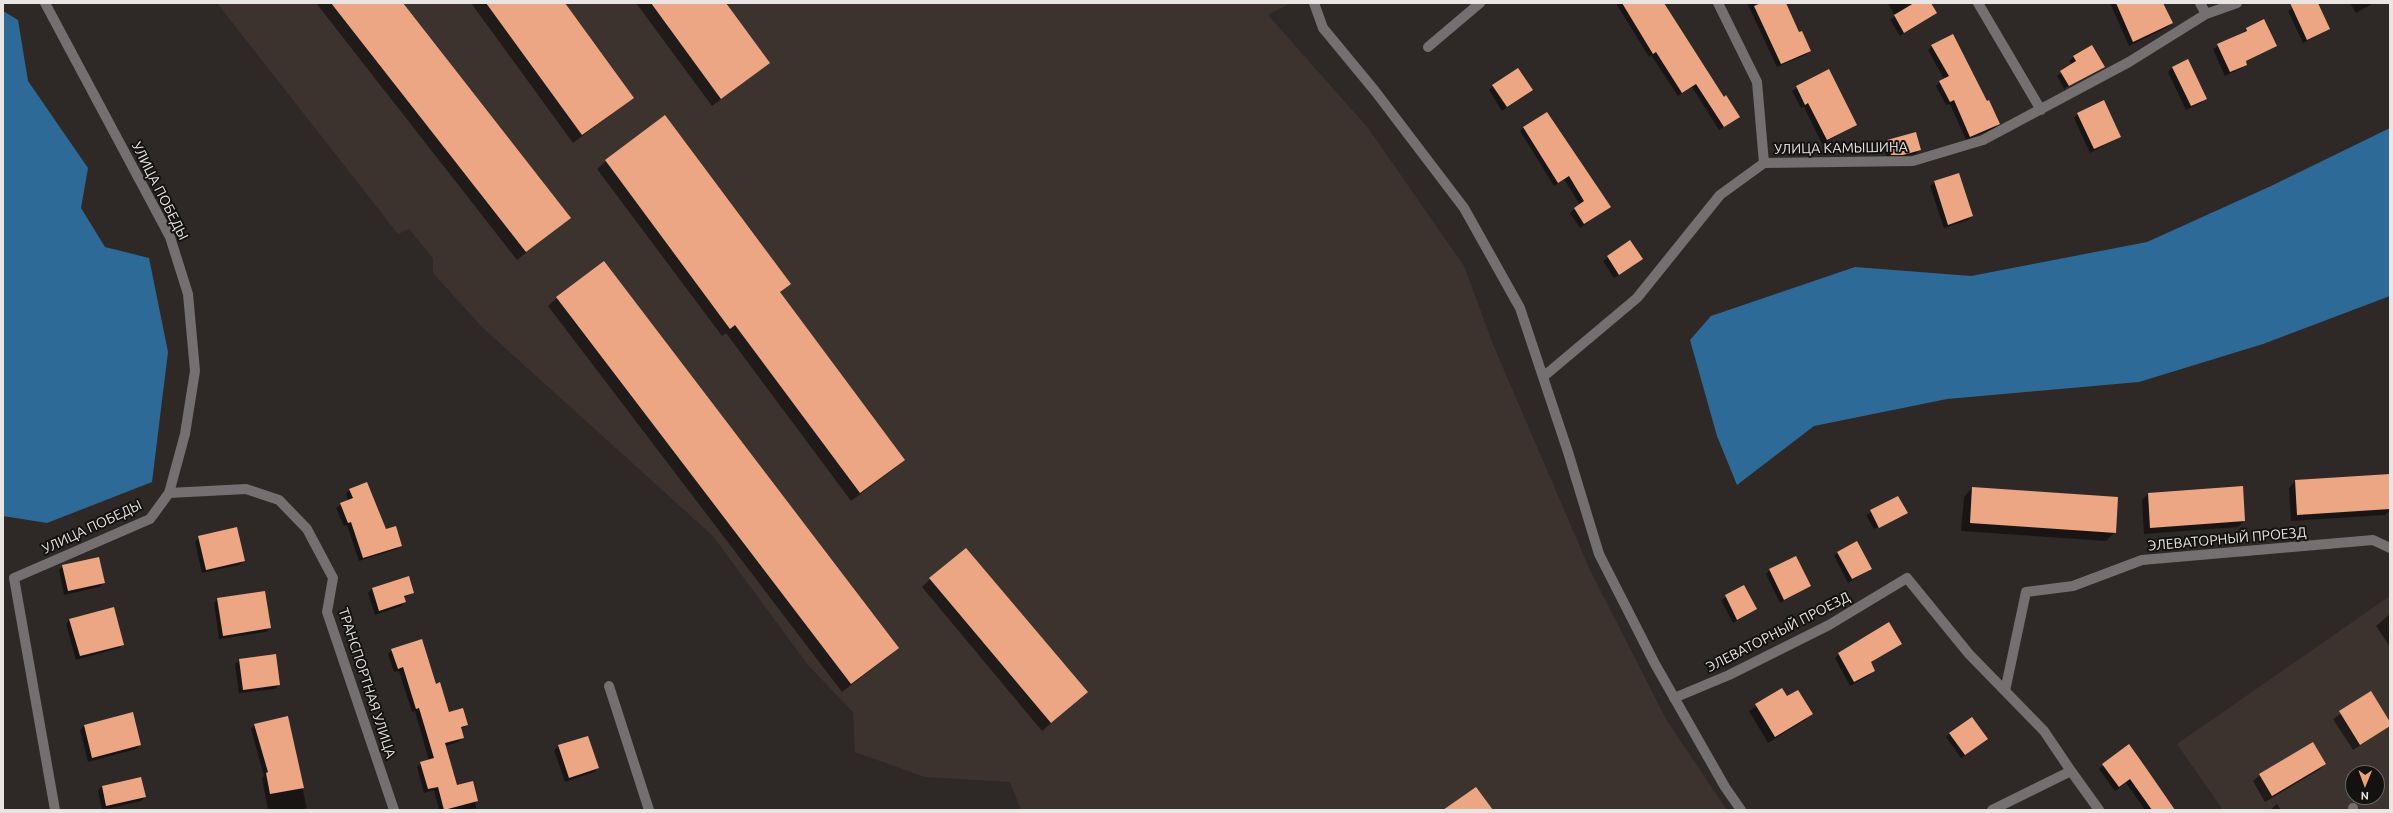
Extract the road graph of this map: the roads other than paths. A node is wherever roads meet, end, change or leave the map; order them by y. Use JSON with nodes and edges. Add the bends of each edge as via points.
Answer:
{"nodes":[{"id":1,"x":45,"y":3,"type":"edge"},
{"id":2,"x":1314,"y":3,"type":"edge"},
{"id":3,"x":1480,"y":3,"type":"edge"},
{"id":4,"x":1718,"y":3,"type":"edge"},
{"id":5,"x":1978,"y":3,"type":"edge"},
{"id":6,"x":2200,"y":3,"type":"edge"},
{"id":7,"x":2238,"y":3,"type":"edge"},
{"id":8,"x":2206,"y":14,"type":"junction"},
{"id":9,"x":1428,"y":47,"type":"dead end"},
{"id":10,"x":2041,"y":110,"type":"junction"},
{"id":11,"x":1764,"y":163,"type":"junction"},
{"id":12,"x":1543,"y":377,"type":"junction"},
{"id":13,"x":169,"y":493,"type":"junction"},
{"id":14,"x":2390,"y":548,"type":"edge"},
{"id":15,"x":609,"y":686,"type":"dead end"},
{"id":16,"x":2005,"y":692,"type":"junction"},
{"id":17,"x":1674,"y":698,"type":"junction"},
{"id":18,"x":2071,"y":771,"type":"junction"},
{"id":19,"x":55,"y":810,"type":"edge"},
{"id":20,"x":394,"y":810,"type":"edge"},
{"id":21,"x":649,"y":810,"type":"edge"},
{"id":22,"x":1741,"y":810,"type":"edge"},
{"id":23,"x":1992,"y":810,"type":"edge"},
{"id":24,"x":2099,"y":810,"type":"edge"}],
"edges":[{"from":1,"to":13,"type":"street","name":"УЛИЦА ПОБЕДЫ","via":[[170,237],[188,294],[195,372],[185,434]]},
{"from":2,"to":12,"type":"street","via":[[1323,28],[1375,91],[1464,208],[1520,308]]},
{"from":3,"to":9,"type":"street"},
{"from":4,"to":11,"type":"street","via":[[1757,82]]},
{"from":5,"to":10,"type":"street"},
{"from":6,"to":8,"type":"street"},
{"from":7,"to":8,"type":"street","name":"УЛИЦА КАМЫШИНА"},
{"from":8,"to":10,"type":"street","name":"УЛИЦА КАМЫШИНА","via":[[2129,62]]},
{"from":10,"to":11,"type":"street","name":"УЛИЦА КАМЫШИНА","via":[[1983,140],[1913,161]]},
{"from":11,"to":12,"type":"street","name":"УЛИЦА КАМЫШИНА","via":[[1720,195],[1637,298]]},
{"from":12,"to":17,"type":"street","via":[[1599,554]]},
{"from":13,"to":19,"type":"street","name":"УЛИЦА ПОБЕДЫ","via":[[150,519],[14,578]]},
{"from":13,"to":20,"type":"street","name":"ТРАНСПОРТНАЯ УЛИЦА","via":[[246,489],[280,500],[307,529],[333,578],[327,612]]},
{"from":14,"to":16,"type":"street","name":"ЭЛЕВАТОРНЫЙ ПРОЕЗД","via":[[2373,540],[2142,560],[2073,586],[2026,592]]},
{"from":15,"to":21,"type":"street"},
{"from":16,"to":17,"type":"street","name":"ЭЛЕВАТОРНЫЙ ПРОЕЗД","via":[[1969,654],[1907,578],[1829,626],[1729,676]]},
{"from":16,"to":18,"type":"street","name":"ЭЛЕВАТОРНЫЙ ПРОЕЗД","via":[[2044,731]]},
{"from":17,"to":22,"type":"street"},
{"from":18,"to":23,"type":"street"},
{"from":18,"to":24,"type":"street","name":"ЭЛЕВАТОРНЫЙ ПРОЕЗД"}]}
